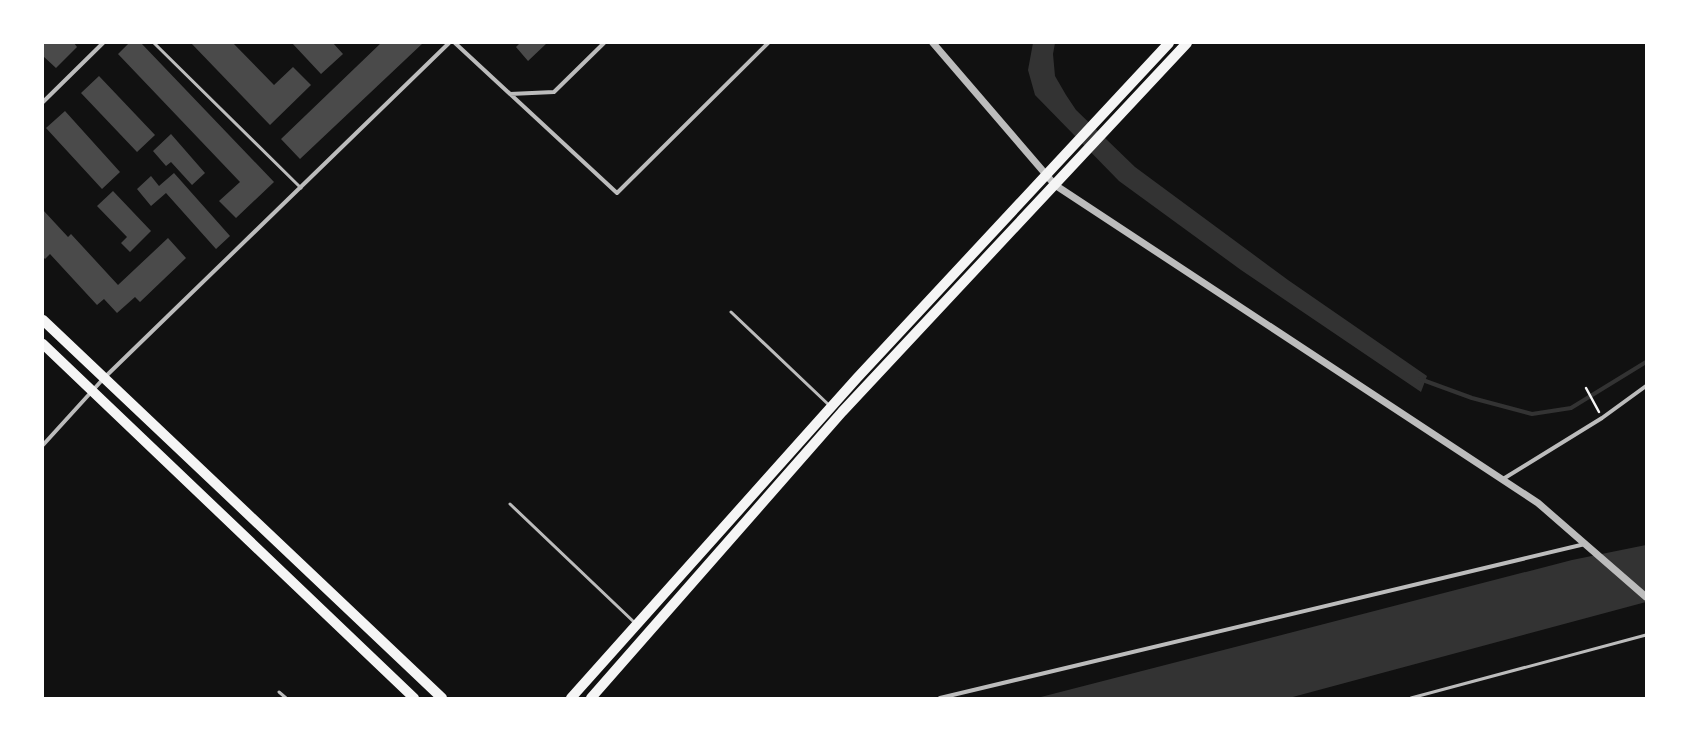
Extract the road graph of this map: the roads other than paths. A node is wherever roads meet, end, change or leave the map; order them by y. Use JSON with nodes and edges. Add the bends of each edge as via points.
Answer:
{"nodes":[{"id":1,"x":102,"y":43,"type":"edge"},
{"id":2,"x":154,"y":43,"type":"edge"},
{"id":3,"x":449,"y":43,"type":"edge"},
{"id":4,"x":455,"y":43,"type":"edge"},
{"id":5,"x":604,"y":43,"type":"edge"},
{"id":6,"x":768,"y":43,"type":"edge"},
{"id":7,"x":933,"y":43,"type":"edge"},
{"id":8,"x":1169,"y":43,"type":"edge"},
{"id":9,"x":1187,"y":43,"type":"edge"},
{"id":10,"x":510,"y":94,"type":"junction"},
{"id":11,"x":43,"y":102,"type":"edge"},
{"id":12,"x":1047,"y":175,"type":"junction"},
{"id":13,"x":1055,"y":185,"type":"junction"},
{"id":14,"x":301,"y":188,"type":"junction"},
{"id":15,"x":730,"y":312,"type":"dead end"},
{"id":16,"x":43,"y":320,"type":"edge"},
{"id":17,"x":43,"y":344,"type":"edge"},
{"id":18,"x":104,"y":378,"type":"junction"},
{"id":19,"x":1646,"y":386,"type":"edge"},
{"id":20,"x":92,"y":391,"type":"junction"},
{"id":21,"x":831,"y":407,"type":"junction"},
{"id":22,"x":43,"y":445,"type":"edge"},
{"id":23,"x":1503,"y":479,"type":"junction"},
{"id":24,"x":510,"y":504,"type":"dead end"},
{"id":25,"x":1585,"y":544,"type":"junction"},
{"id":26,"x":1646,"y":597,"type":"edge"},
{"id":27,"x":637,"y":625,"type":"junction"},
{"id":28,"x":1646,"y":636,"type":"edge"},
{"id":29,"x":279,"y":692,"type":"dead end"},
{"id":30,"x":286,"y":698,"type":"edge"},
{"id":31,"x":414,"y":698,"type":"edge"},
{"id":32,"x":442,"y":698,"type":"edge"},
{"id":33,"x":571,"y":698,"type":"edge"},
{"id":34,"x":590,"y":698,"type":"edge"},
{"id":35,"x":940,"y":698,"type":"edge"},
{"id":36,"x":1411,"y":698,"type":"edge"}],
"edges":[{"from":1,"to":11,"type":"street"},
{"from":2,"to":14,"type":"lane"},
{"from":3,"to":14,"type":"street"},
{"from":4,"to":10,"type":"street"},
{"from":5,"to":10,"type":"street","via":[[554,92]]},
{"from":6,"to":10,"type":"street","via":[[617,193]]},
{"from":7,"to":12,"type":"street"},
{"from":8,"to":12,"type":"main road"},
{"from":9,"to":13,"type":"main road"},
{"from":12,"to":13,"type":"street"},
{"from":12,"to":21,"type":"main road"},
{"from":13,"to":23,"type":"street"},
{"from":13,"to":34,"type":"main road","via":[[842,412]]},
{"from":14,"to":18,"type":"street"},
{"from":15,"to":21,"type":"lane"},
{"from":16,"to":18,"type":"main road"},
{"from":17,"to":20,"type":"main road"},
{"from":18,"to":20,"type":"street"},
{"from":18,"to":32,"type":"main road"},
{"from":19,"to":23,"type":"street","via":[[1602,418]]},
{"from":20,"to":22,"type":"street"},
{"from":20,"to":31,"type":"main road"},
{"from":21,"to":27,"type":"main road"},
{"from":23,"to":25,"type":"street","via":[[1538,503]]},
{"from":24,"to":27,"type":"lane"},
{"from":25,"to":26,"type":"street"},
{"from":25,"to":35,"type":"street"},
{"from":27,"to":33,"type":"main road"},
{"from":28,"to":36,"type":"lane"},
{"from":29,"to":30,"type":"lane"}]}
